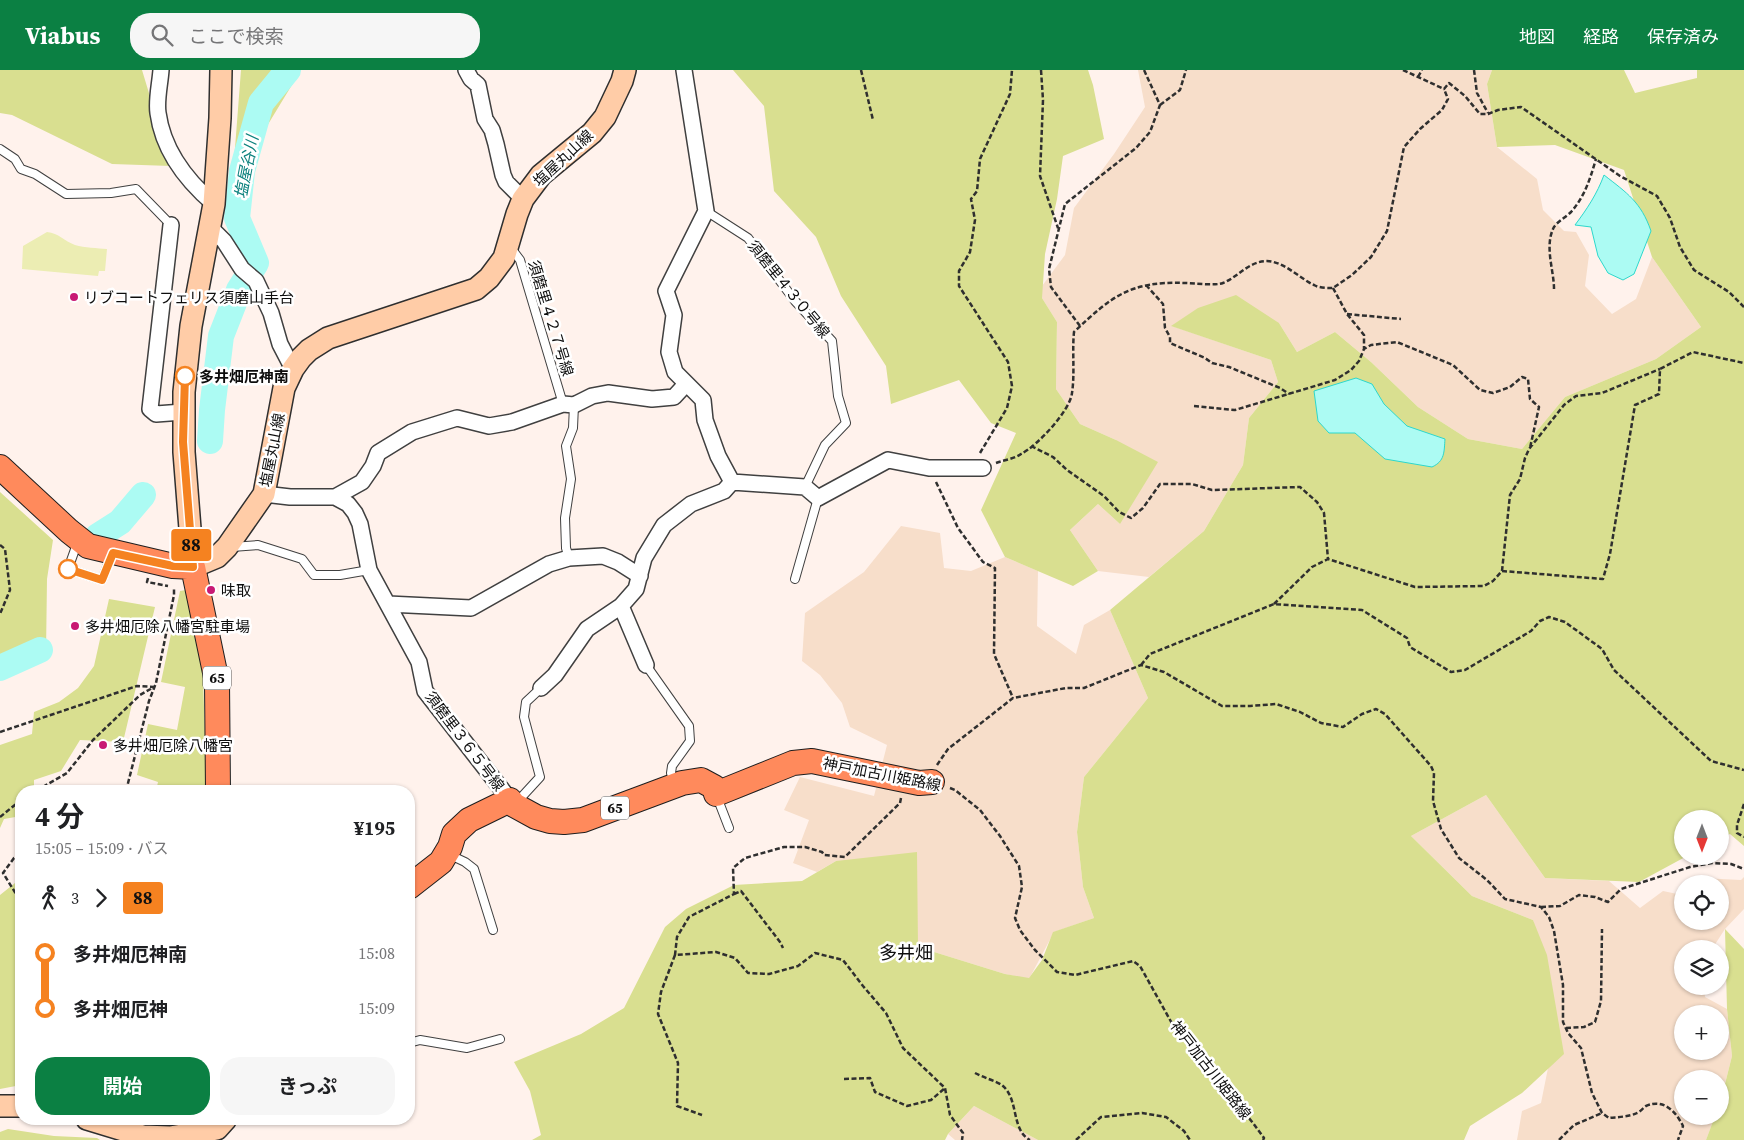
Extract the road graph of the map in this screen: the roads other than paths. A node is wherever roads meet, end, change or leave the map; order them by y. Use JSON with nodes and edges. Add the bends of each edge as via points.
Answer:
{"nodes":[{"id":1,"x":161,"y":70,"type":"edge"},
{"id":2,"x":221,"y":70,"type":"edge"},
{"id":3,"x":466,"y":70,"type":"edge"},
{"id":4,"x":626,"y":70,"type":"edge"},
{"id":5,"x":684,"y":70,"type":"edge"},
{"id":6,"x":0,"y":149,"type":"edge"},
{"id":7,"x":523,"y":199,"type":"junction"},
{"id":8,"x":214,"y":204,"type":"junction"},
{"id":9,"x":706,"y":211,"type":"junction"},
{"id":10,"x":171,"y":225,"type":"joint"},
{"id":11,"x":210,"y":227,"type":"junction"},
{"id":12,"x":507,"y":244,"type":"junction"},
{"id":13,"x":293,"y":369,"type":"junction"},
{"id":14,"x":686,"y":384,"type":"junction"},
{"id":15,"x":569,"y":405,"type":"junction"},
{"id":16,"x":183,"y":412,"type":"junction"},
{"id":17,"x":0,"y":467,"type":"edge"},
{"id":18,"x":977,"y":468,"type":"road end"},
{"id":19,"x":732,"y":482,"type":"junction"},
{"id":20,"x":805,"y":487,"type":"junction"},
{"id":21,"x":264,"y":494,"type":"junction"},
{"id":22,"x":335,"y":497,"type":"junction"},
{"id":23,"x":818,"y":498,"type":"junction"},
{"id":24,"x":227,"y":548,"type":"junction"},
{"id":25,"x":569,"y":558,"type":"junction"},
{"id":26,"x":193,"y":567,"type":"junction"},
{"id":27,"x":369,"y":570,"type":"junction"},
{"id":28,"x":640,"y":576,"type":"junction"},
{"id":29,"x":795,"y":578,"type":"dead end"},
{"id":30,"x":388,"y":604,"type":"junction"},
{"id":31,"x":621,"y":606,"type":"junction"},
{"id":32,"x":646,"y":665,"type":"joint"},
{"id":33,"x":542,"y":688,"type":"joint"},
{"id":34,"x":932,"y":782,"type":"road end"},
{"id":35,"x":218,"y":785,"type":"edge"},
{"id":36,"x":675,"y":785,"type":"junction"},
{"id":37,"x":716,"y":794,"type":"junction"},
{"id":38,"x":512,"y":803,"type":"junction"},
{"id":39,"x":729,"y":828,"type":"dead end"},
{"id":40,"x":446,"y":853,"type":"junction"},
{"id":41,"x":415,"y":882,"type":"edge"},
{"id":42,"x":493,"y":930,"type":"dead end"},
{"id":43,"x":500,"y":1039,"type":"dead end"},
{"id":44,"x":415,"y":1041,"type":"edge"},
{"id":45,"x":0,"y":1106,"type":"edge"},
{"id":46,"x":15,"y":1106,"type":"edge"},
{"id":47,"x":107,"y":1125,"type":"edge"},
{"id":48,"x":221,"y":1125,"type":"edge"},
{"id":49,"x":170,"y":1138,"type":"edge"}],
"edges":[{"from":1,"to":8,"type":"street","via":[[158,112],[174,160]]},
{"from":2,"to":8,"type":"street"},
{"from":3,"to":7,"type":"street","via":[[478,85],[485,119],[492,130],[506,182]]},
{"from":4,"to":7,"type":"street","name":"塩屋丸山線","via":[[604,117],[592,133],[542,175]]},
{"from":5,"to":9,"type":"street"},
{"from":6,"to":10,"type":"lane","via":[[21,169],[66,194],[136,189]]},
{"from":7,"to":12,"type":"street","name":"塩屋丸山線"},
{"from":8,"to":11,"type":"street"},
{"from":9,"to":14,"type":"street","via":[[666,291],[674,315],[669,352],[675,372]]},
{"from":9,"to":20,"type":"lane","name":"須磨里４３０号線","via":[[748,238],[795,301],[832,342],[838,396],[846,423],[825,446]]},
{"from":10,"to":16,"type":"street","via":[[150,409],[156,414]]},
{"from":11,"to":13,"type":"street","via":[[224,241],[242,269],[256,281]]},
{"from":11,"to":16,"type":"street","via":[[189,334]]},
{"from":12,"to":13,"type":"street","name":"塩屋丸山線","via":[[504,258],[476,289],[328,338],[309,350]]},
{"from":12,"to":15,"type":"lane","name":"須磨里４２７号線","via":[[520,260]]},
{"from":13,"to":21,"type":"street","name":"塩屋丸山線","via":[[284,388]]},
{"from":14,"to":15,"type":"street","via":[[674,397],[652,399],[608,393]]},
{"from":14,"to":19,"type":"street","via":[[703,400],[705,420]]},
{"from":15,"to":22,"type":"street","via":[[489,426],[457,418],[412,432],[378,453],[374,466],[362,482]]},
{"from":15,"to":25,"type":"lane","name":"須磨里４２７号線","via":[[573,428],[566,446],[570,479],[565,518]]},
{"from":16,"to":26,"type":"street"},
{"from":17,"to":26,"type":"main road","via":[[88,546],[173,566]]},
{"from":18,"to":23,"type":"street","via":[[929,468],[888,460]]},
{"from":19,"to":20,"type":"street"},
{"from":19,"to":28,"type":"street","via":[[724,491],[691,504],[664,525],[644,558]]},
{"from":20,"to":23,"type":"street"},
{"from":21,"to":22,"type":"street"},
{"from":21,"to":24,"type":"street","name":"塩屋丸山線"},
{"from":22,"to":27,"type":"street","name":"須磨里３６５号線","via":[[356,513]]},
{"from":23,"to":29,"type":"lane"},
{"from":24,"to":26,"type":"street","name":"塩屋丸山線","via":[[217,557]]},
{"from":24,"to":27,"type":"lane","via":[[258,545],[302,559],[314,575]]},
{"from":25,"to":28,"type":"street","via":[[603,556]]},
{"from":25,"to":30,"type":"street","via":[[549,564],[471,608]]},
{"from":26,"to":35,"type":"main road","number":"65","via":[[218,682]]},
{"from":27,"to":30,"type":"street","name":"須磨里３６５号線"},
{"from":28,"to":31,"type":"street","via":[[636,589]]},
{"from":30,"to":38,"type":"street","name":"須磨里３６５号線","via":[[419,662],[425,691]]},
{"from":31,"to":32,"type":"street"},
{"from":31,"to":33,"type":"street","via":[[587,629]]},
{"from":32,"to":36,"type":"lane","via":[[690,726],[690,741],[672,766]]},
{"from":33,"to":38,"type":"lane","via":[[526,702],[524,717],[540,778]]},
{"from":34,"to":37,"type":"main road","name":"神戸加古川姫路線","via":[[919,783],[812,761],[793,763]]},
{"from":36,"to":37,"type":"main road","number":"65","via":[[701,780],[714,787]]},
{"from":36,"to":38,"type":"main road","number":"65","via":[[583,820],[550,821]]},
{"from":37,"to":39,"type":"lane"},
{"from":38,"to":40,"type":"main road","via":[[469,820],[454,834]]},
{"from":40,"to":41,"type":"main road","via":[[441,862]]},
{"from":40,"to":42,"type":"lane","via":[[474,869]]},
{"from":43,"to":44,"type":"lane","via":[[467,1048]]},
{"from":45,"to":46,"type":"street"},
{"from":47,"to":49,"type":"street","via":[[137,1134]]},
{"from":48,"to":49,"type":"street","via":[[217,1129]]}]}
